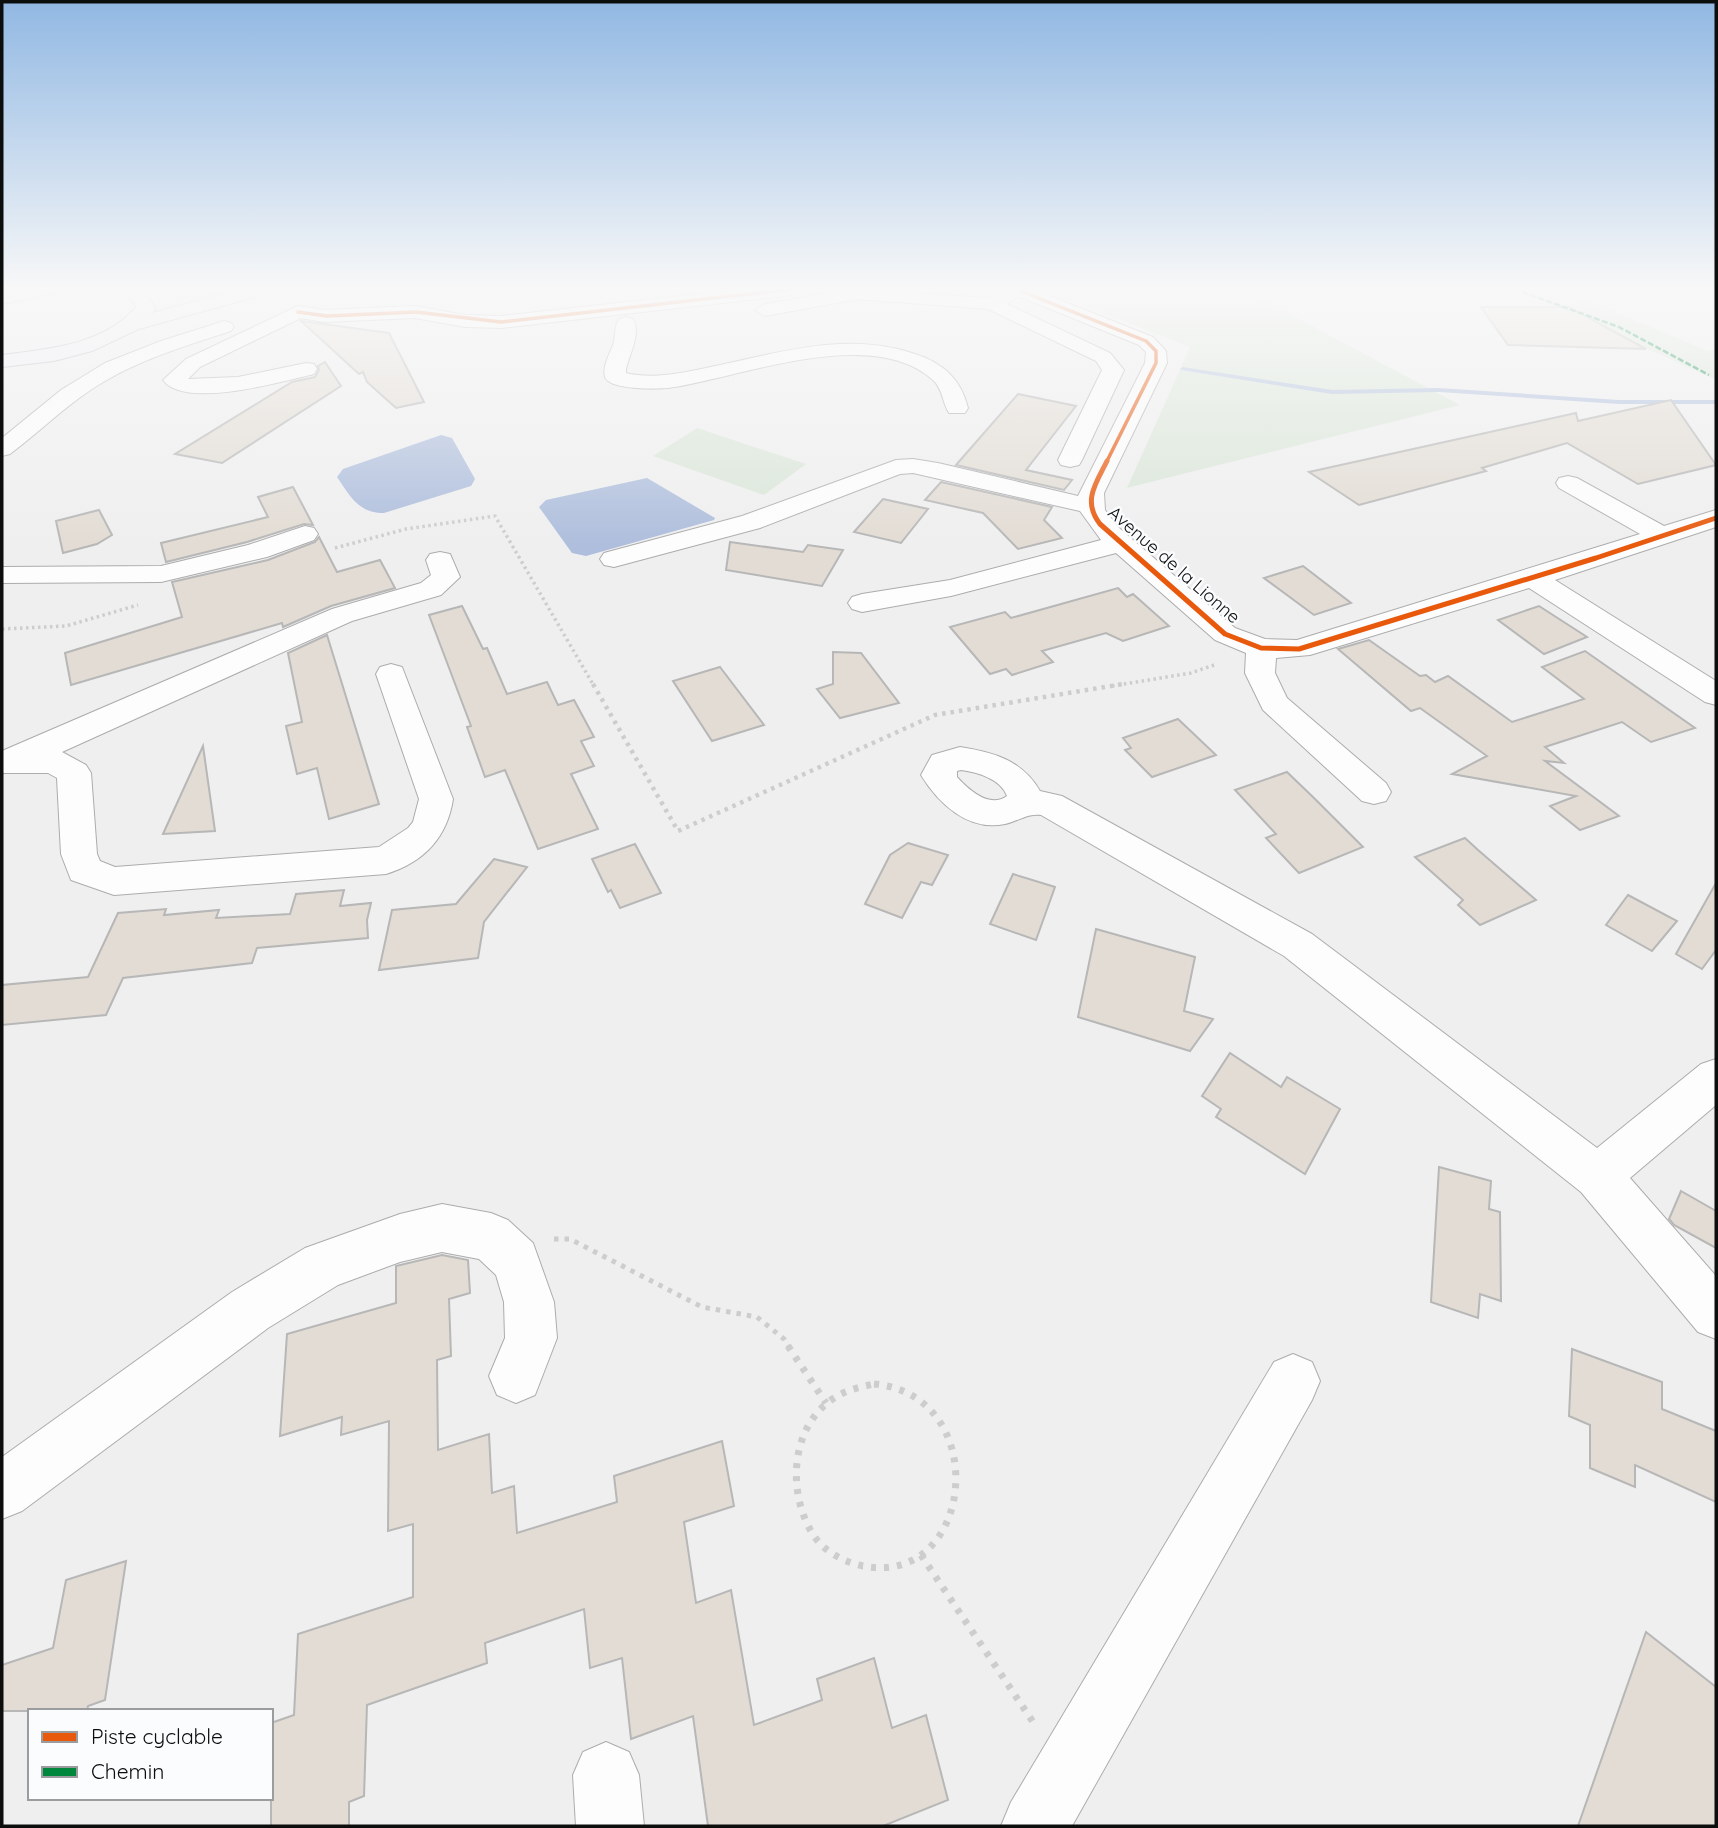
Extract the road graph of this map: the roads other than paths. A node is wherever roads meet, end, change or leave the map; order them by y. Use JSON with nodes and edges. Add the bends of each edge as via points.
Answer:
{"nodes":[{"id":1,"x":18,"y":374,"type":"edge"},
{"id":2,"x":103,"y":374,"type":"edge"},
{"id":3,"x":180,"y":374,"type":"edge"},
{"id":4,"x":287,"y":374,"type":"edge"},
{"id":5,"x":615,"y":374,"type":"edge"},
{"id":6,"x":702,"y":374,"type":"edge"},
{"id":7,"x":941,"y":374,"type":"edge"},
{"id":8,"x":1112,"y":374,"type":"edge"},
{"id":9,"x":1149,"y":374,"type":"edge"},
{"id":10,"x":2,"y":383,"type":"edge"},
{"id":11,"x":957,"y":408,"type":"dead end"},
{"id":12,"x":2,"y":449,"type":"edge"},
{"id":13,"x":1070,"y":460,"type":"dead end"},
{"id":14,"x":1568,"y":483,"type":"dead end"},
{"id":15,"x":1089,"y":506,"type":"junction"},
{"id":16,"x":1716,"y":518,"type":"edge"},
{"id":17,"x":305,"y":534,"type":"dead end"},
{"id":18,"x":1662,"y":536,"type":"junction"},
{"id":19,"x":1121,"y":543,"type":"junction"},
{"id":20,"x":614,"y":559,"type":"dead end"},
{"id":21,"x":440,"y":560,"type":"dead end"},
{"id":22,"x":2,"y":575,"type":"edge"},
{"id":23,"x":1533,"y":578,"type":"junction"},
{"id":24,"x":862,"y":603,"type":"dead end"},
{"id":25,"x":1261,"y":648,"type":"junction"},
{"id":26,"x":391,"y":674,"type":"dead end"},
{"id":27,"x":1716,"y":695,"type":"edge"},
{"id":28,"x":9,"y":760,"type":"edge"},
{"id":29,"x":1374,"y":792,"type":"dead end"},
{"id":30,"x":1025,"y":800,"type":"dead end"},
{"id":31,"x":1716,"y":1078,"type":"edge"},
{"id":32,"x":1598,"y":1176,"type":"junction"},
{"id":33,"x":1716,"y":1314,"type":"edge"},
{"id":34,"x":516,"y":1376,"type":"dead end"},
{"id":35,"x":1293,"y":1381,"type":"dead end"},
{"id":36,"x":2,"y":1491,"type":"edge"},
{"id":37,"x":1035,"y":1826,"type":"edge"}],
"edges":[{"from":1,"to":10,"type":"main road"},
{"from":2,"to":12,"type":"street","via":[[79,387]]},
{"from":3,"to":4,"type":"street","via":[[174,380],[188,386]]},
{"from":5,"to":6,"type":"street","via":[[628,382],[672,381]]},
{"from":7,"to":11,"type":"street","via":[[954,391]]},
{"from":8,"to":13,"type":"street"},
{"from":9,"to":15,"type":"street","name":"Avenue de la Lionne","via":[[1091,493]]},
{"from":14,"to":18,"type":"street"},
{"from":15,"to":19,"type":"street","name":"Avenue de la Lionne","via":[[1092,515]]},
{"from":15,"to":20,"type":"street","via":[[937,470],[896,467],[751,522]]},
{"from":16,"to":18,"type":"street","name":"Avenue de la Lionne"},
{"from":17,"to":22,"type":"street","via":[[161,575]]},
{"from":18,"to":23,"type":"street","name":"Avenue de la Lionne"},
{"from":19,"to":24,"type":"street","name":"Avenue de la Lionne","via":[[951,588]]},
{"from":19,"to":25,"type":"street","name":"Avenue de la Lionne","via":[[1225,634]]},
{"from":21,"to":28,"type":"street","via":[[446,577],[431,589],[342,615]]},
{"from":23,"to":25,"type":"street","name":"Avenue de la Lionne","via":[[1299,649]]},
{"from":23,"to":27,"type":"street"},
{"from":25,"to":29,"type":"street","via":[[1260,673],[1274,704]]},
{"from":26,"to":28,"type":"street","via":[[436,799],[433,820],[417,842],[386,859],[114,881],[84,870],[74,774],[54,761]]},
{"from":30,"to":32,"type":"street","via":[[1050,805],[1298,945]]},
{"from":31,"to":32,"type":"street"},
{"from":32,"to":33,"type":"street"},
{"from":34,"to":36,"type":"street","via":[[531,1338],[529,1302],[516,1260],[491,1237],[442,1228],[323,1266],[250,1310]]},
{"from":35,"to":37,"type":"street"}]}
